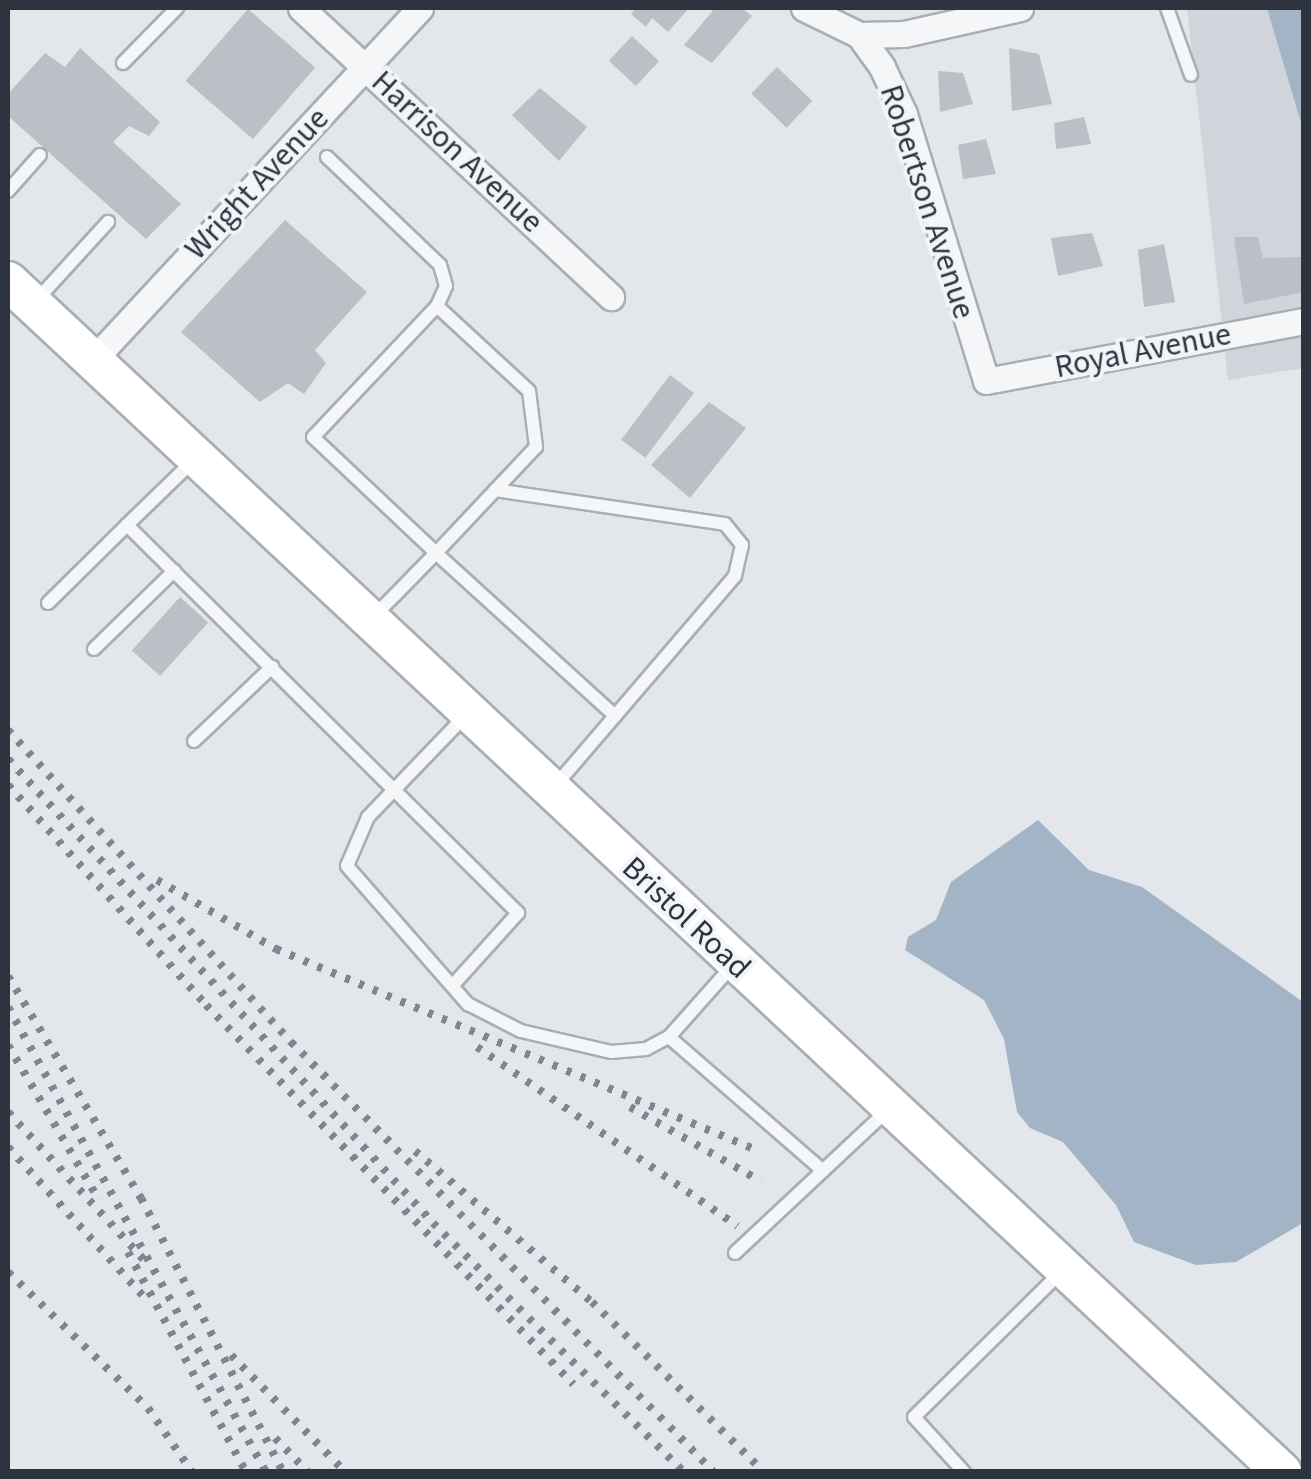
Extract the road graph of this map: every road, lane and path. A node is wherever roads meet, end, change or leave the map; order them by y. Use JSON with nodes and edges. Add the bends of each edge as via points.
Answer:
{"nodes":[{"id":1,"x":177,"y":8,"type":"edge"},
{"id":2,"x":301,"y":8,"type":"edge"},
{"id":3,"x":420,"y":8,"type":"edge"},
{"id":4,"x":804,"y":8,"type":"edge"},
{"id":5,"x":1020,"y":8,"type":"edge"},
{"id":6,"x":1167,"y":8,"type":"edge"},
{"id":7,"x":859,"y":35,"type":"junction"},
{"id":8,"x":123,"y":63,"type":"dead end"},
{"id":9,"x":366,"y":67,"type":"junction"},
{"id":10,"x":1192,"y":75,"type":"dead end"},
{"id":11,"x":40,"y":156,"type":"dead end"},
{"id":12,"x":328,"y":157,"type":"dead end"},
{"id":13,"x":8,"y":191,"type":"edge"},
{"id":14,"x":108,"y":222,"type":"dead end"},
{"id":15,"x":20,"y":293,"type":"edge"},
{"id":16,"x":611,"y":297,"type":"dead end"},
{"id":17,"x":436,"y":306,"type":"junction"},
{"id":18,"x":1304,"y":321,"type":"edge"},
{"id":19,"x":92,"y":361,"type":"junction"},
{"id":20,"x":985,"y":377,"type":"joint"},
{"id":21,"x":196,"y":458,"type":"junction"},
{"id":22,"x":495,"y":490,"type":"junction"},
{"id":23,"x":127,"y":525,"type":"junction"},
{"id":24,"x":436,"y":553,"type":"junction"},
{"id":25,"x":174,"y":571,"type":"junction"},
{"id":26,"x":48,"y":603,"type":"dead end"},
{"id":27,"x":368,"y":621,"type":"junction"},
{"id":28,"x":94,"y":648,"type":"dead end"},
{"id":29,"x":272,"y":667,"type":"junction"},
{"id":30,"x":468,"y":714,"type":"junction"},
{"id":31,"x":615,"y":716,"type":"junction"},
{"id":32,"x":194,"y":741,"type":"dead end"},
{"id":33,"x":396,"y":788,"type":"junction"},
{"id":34,"x":550,"y":792,"type":"junction"},
{"id":35,"x":734,"y":963,"type":"junction"},
{"id":36,"x":452,"y":986,"type":"junction"},
{"id":37,"x":669,"y":1038,"type":"junction"},
{"id":38,"x":890,"y":1108,"type":"junction"},
{"id":39,"x":823,"y":1171,"type":"junction"},
{"id":40,"x":736,"y":1253,"type":"dead end"},
{"id":41,"x":1064,"y":1269,"type":"junction"},
{"id":42,"x":964,"y":1472,"type":"edge"},
{"id":43,"x":1282,"y":1472,"type":"edge"}],
"edges":[{"from":1,"to":8,"type":"lane"},
{"from":2,"to":9,"type":"street","name":"Harrison Avenue"},
{"from":3,"to":9,"type":"street","name":"Wright Avenue"},
{"from":4,"to":7,"type":"street"},
{"from":5,"to":7,"type":"street","via":[[904,34]]},
{"from":6,"to":10,"type":"lane"},
{"from":7,"to":20,"type":"street","name":"Robertson Avenue","via":[[904,114]]},
{"from":9,"to":16,"type":"street","name":"Harrison Avenue"},
{"from":9,"to":19,"type":"street","name":"Wright Avenue"},
{"from":11,"to":13,"type":"lane"},
{"from":12,"to":17,"type":"lane","via":[[440,265],[446,286]]},
{"from":14,"to":15,"type":"lane"},
{"from":15,"to":19,"type":"main road","name":"Bristol Road"},
{"from":17,"to":22,"type":"lane","via":[[529,390],[536,447]]},
{"from":17,"to":24,"type":"lane","via":[[313,437]]},
{"from":18,"to":20,"type":"street","name":"Royal Avenue"},
{"from":19,"to":21,"type":"main road","name":"Bristol Road"},
{"from":21,"to":23,"type":"lane"},
{"from":21,"to":27,"type":"main road","name":"Bristol Road"},
{"from":22,"to":24,"type":"lane"},
{"from":22,"to":31,"type":"lane","via":[[725,524],[742,545],[735,576]]},
{"from":23,"to":25,"type":"lane"},
{"from":23,"to":26,"type":"lane"},
{"from":24,"to":27,"type":"lane"},
{"from":24,"to":31,"type":"lane"},
{"from":25,"to":28,"type":"lane"},
{"from":25,"to":29,"type":"lane"},
{"from":27,"to":30,"type":"main road","name":"Bristol Road"},
{"from":29,"to":32,"type":"lane"},
{"from":29,"to":33,"type":"lane"},
{"from":30,"to":33,"type":"lane"},
{"from":30,"to":34,"type":"main road","name":"Bristol Road"},
{"from":31,"to":34,"type":"lane"},
{"from":33,"to":36,"type":"lane","via":[[368,817],[347,866]]},
{"from":33,"to":36,"type":"lane","via":[[518,914]]},
{"from":34,"to":35,"type":"main road","name":"Bristol Road"},
{"from":35,"to":37,"type":"lane"},
{"from":35,"to":38,"type":"main road","name":"Bristol Road"},
{"from":36,"to":37,"type":"lane","via":[[468,1004],[521,1031],[611,1052],[646,1049]]},
{"from":37,"to":39,"type":"lane"},
{"from":38,"to":39,"type":"lane"},
{"from":38,"to":41,"type":"main road","name":"Bristol Road"},
{"from":39,"to":40,"type":"lane"},
{"from":41,"to":42,"type":"lane","via":[[914,1417]]},
{"from":41,"to":43,"type":"main road","name":"Bristol Road"}]}
